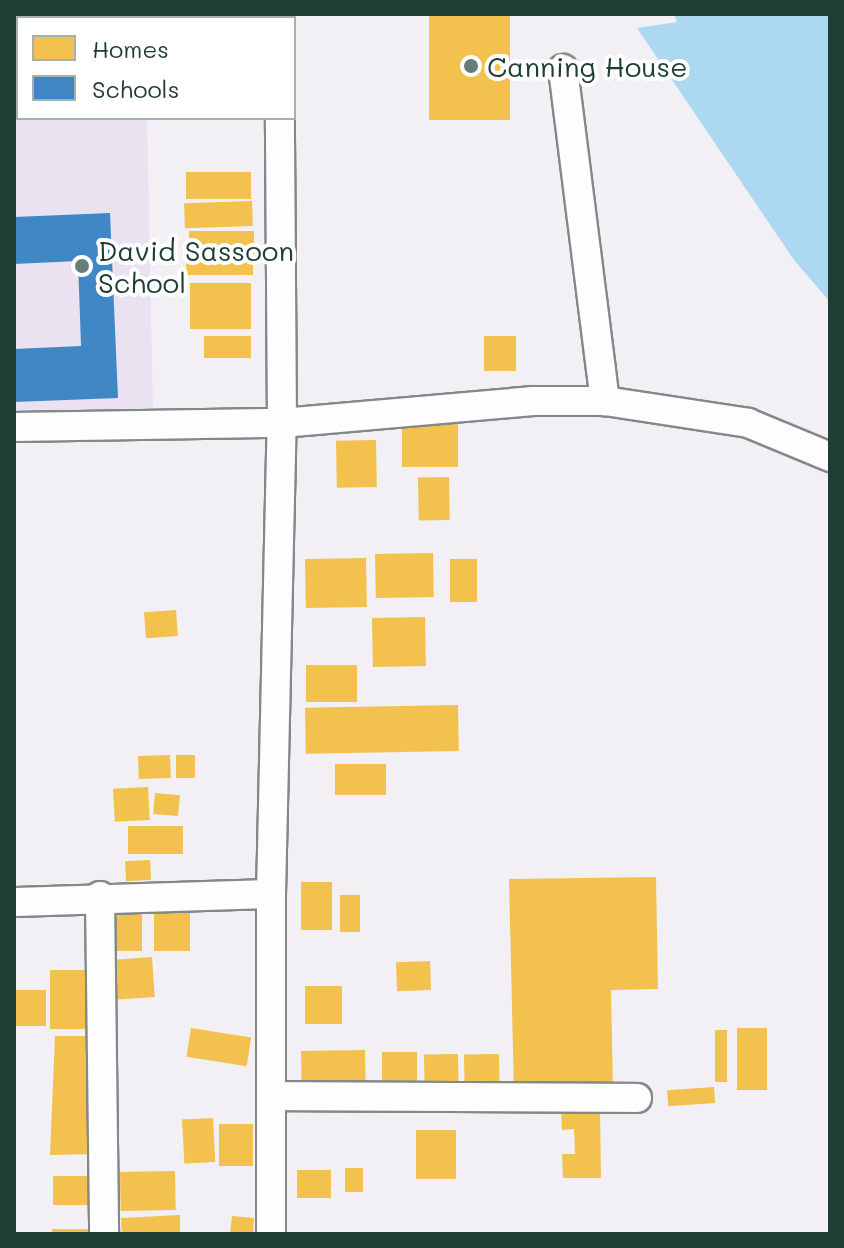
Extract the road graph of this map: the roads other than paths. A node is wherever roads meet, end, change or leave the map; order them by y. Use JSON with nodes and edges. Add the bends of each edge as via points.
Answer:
{"nodes":[{"id":1,"x":563,"y":69,"type":"dead end"},
{"id":2,"x":280,"y":120,"type":"edge"},
{"id":3,"x":605,"y":401,"type":"junction"},
{"id":4,"x":282,"y":423,"type":"junction"},
{"id":5,"x":14,"y":427,"type":"edge"},
{"id":6,"x":830,"y":457,"type":"edge"},
{"id":7,"x":271,"y":894,"type":"junction"},
{"id":8,"x":100,"y":896,"type":"junction"},
{"id":9,"x":14,"y":902,"type":"edge"},
{"id":10,"x":271,"y":1096,"type":"junction"},
{"id":11,"x":637,"y":1098,"type":"dead end"},
{"id":12,"x":104,"y":1234,"type":"edge"},
{"id":13,"x":271,"y":1234,"type":"edge"}],
"edges":[{"from":1,"to":3,"type":"street"},
{"from":2,"to":4,"type":"street"},
{"from":3,"to":4,"type":"street","via":[[533,401]]},
{"from":3,"to":6,"type":"street","via":[[748,423]]},
{"from":4,"to":5,"type":"street"},
{"from":4,"to":7,"type":"street"},
{"from":7,"to":8,"type":"street"},
{"from":7,"to":10,"type":"street"},
{"from":8,"to":9,"type":"street"},
{"from":8,"to":12,"type":"street"},
{"from":10,"to":11,"type":"street"},
{"from":10,"to":13,"type":"street"}]}
